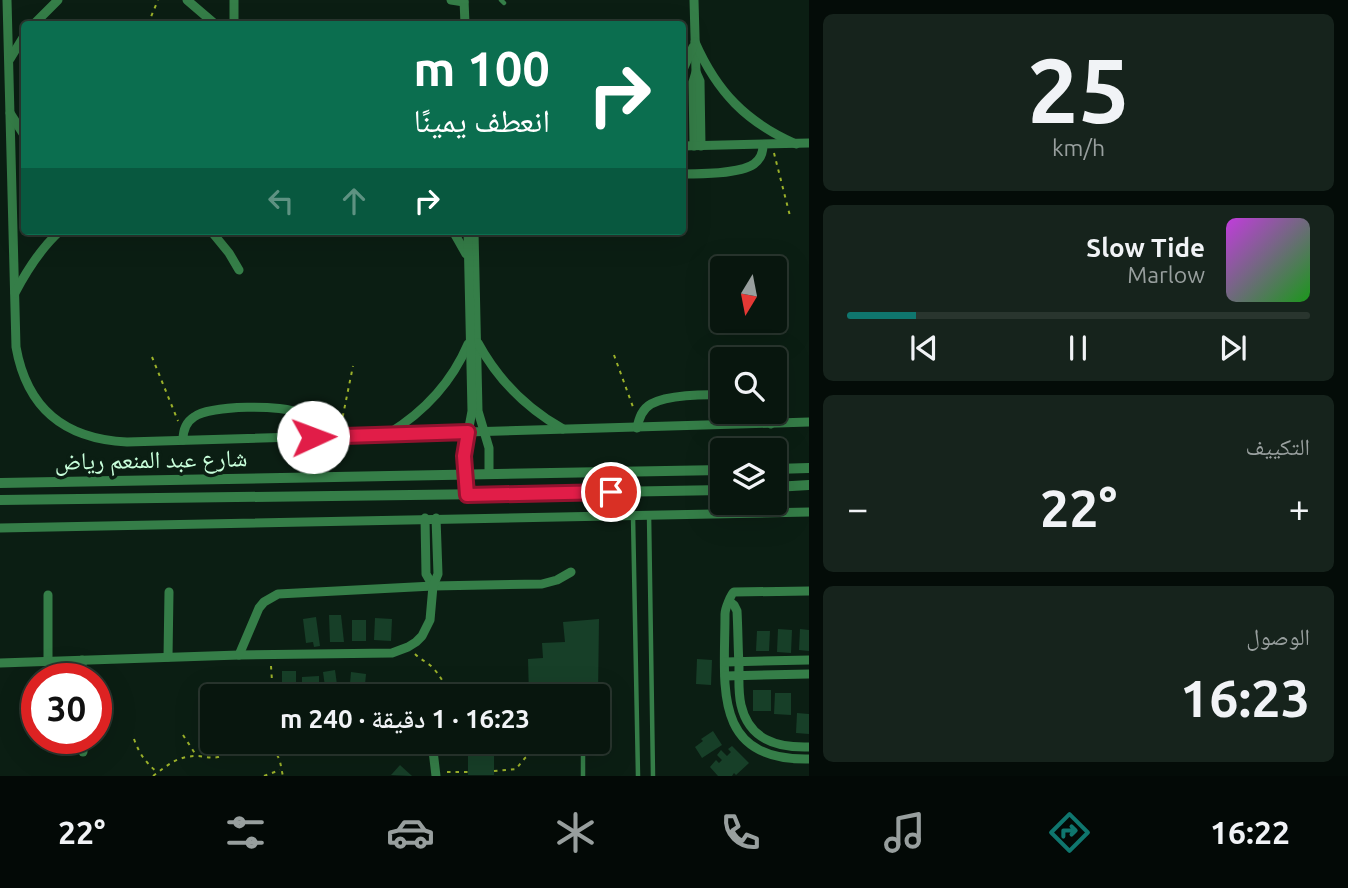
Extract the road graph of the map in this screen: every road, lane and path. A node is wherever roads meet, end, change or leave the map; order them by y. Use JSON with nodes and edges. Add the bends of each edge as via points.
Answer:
{"nodes":[{"id":1,"x":7,"y":0,"type":"edge"},
{"id":2,"x":58,"y":0,"type":"edge"},
{"id":3,"x":158,"y":0,"type":"edge"},
{"id":4,"x":187,"y":0,"type":"edge"},
{"id":5,"x":234,"y":0,"type":"edge"},
{"id":6,"x":451,"y":0,"type":"edge"},
{"id":7,"x":694,"y":0,"type":"edge"},
{"id":8,"x":699,"y":0,"type":"edge"},
{"id":9,"x":464,"y":1,"type":"edge"},
{"id":10,"x":694,"y":11,"type":"junction"},
{"id":11,"x":37,"y":21,"type":"edge"},
{"id":12,"x":149,"y":21,"type":"edge"},
{"id":13,"x":212,"y":21,"type":"edge"},
{"id":14,"x":234,"y":21,"type":"edge"},
{"id":15,"x":465,"y":21,"type":"edge"},
{"id":16,"x":21,"y":41,"type":"edge"},
{"id":17,"x":695,"y":42,"type":"junction"},
{"id":18,"x":9,"y":61,"type":"junction"},
{"id":19,"x":686,"y":63,"type":"edge"},
{"id":20,"x":10,"y":112,"type":"junction"},
{"id":21,"x":21,"y":130,"type":"edge"},
{"id":22,"x":809,"y":143,"type":"edge"},
{"id":23,"x":767,"y":144,"type":"junction"},
{"id":24,"x":796,"y":144,"type":"junction"},
{"id":25,"x":686,"y":146,"type":"edge"},
{"id":26,"x":697,"y":146,"type":"junction"},
{"id":27,"x":686,"y":174,"type":"edge"},
{"id":28,"x":12,"y":202,"type":"junction"},
{"id":29,"x":21,"y":202,"type":"edge"},
{"id":30,"x":790,"y":216,"type":"dead end"},
{"id":31,"x":56,"y":235,"type":"edge"},
{"id":32,"x":214,"y":235,"type":"edge"},
{"id":33,"x":456,"y":235,"type":"edge"},
{"id":34,"x":469,"y":235,"type":"edge"},
{"id":35,"x":473,"y":235,"type":"edge"},
{"id":36,"x":479,"y":235,"type":"edge"},
{"id":37,"x":471,"y":254,"type":"junction"},
{"id":38,"x":239,"y":270,"type":"dead end"},
{"id":39,"x":14,"y":295,"type":"junction"},
{"id":40,"x":473,"y":340,"type":"junction"},
{"id":41,"x":614,"y":355,"type":"dead end"},
{"id":42,"x":152,"y":357,"type":"dead end"},
{"id":43,"x":353,"y":366,"type":"dead end"},
{"id":44,"x":710,"y":395,"type":"edge"},
{"id":45,"x":809,"y":422,"type":"edge"},
{"id":46,"x":787,"y":423,"type":"edge"},
{"id":47,"x":638,"y":424,"type":"junction"},
{"id":48,"x":710,"y":424,"type":"edge"},
{"id":49,"x":564,"y":430,"type":"junction"},
{"id":50,"x":468,"y":432,"type":"junction"},
{"id":51,"x":484,"y":432,"type":"junction"},
{"id":52,"x":387,"y":435,"type":"junction"},
{"id":53,"x":338,"y":436,"type":"junction"},
{"id":54,"x":313,"y":437,"type":"junction"},
{"id":55,"x":183,"y":438,"type":"junction"},
{"id":56,"x":809,"y":468,"type":"edge"},
{"id":57,"x":787,"y":469,"type":"edge"},
{"id":58,"x":710,"y":470,"type":"edge"},
{"id":59,"x":466,"y":474,"type":"junction"},
{"id":60,"x":489,"y":474,"type":"junction"},
{"id":61,"x":0,"y":483,"type":"edge"},
{"id":62,"x":809,"y":485,"type":"edge"},
{"id":63,"x":787,"y":486,"type":"edge"},
{"id":64,"x":710,"y":490,"type":"edge"},
{"id":65,"x":489,"y":494,"type":"junction"},
{"id":66,"x":467,"y":495,"type":"junction"},
{"id":67,"x":0,"y":500,"type":"edge"},
{"id":68,"x":809,"y":512,"type":"edge"},
{"id":69,"x":649,"y":514,"type":"junction"},
{"id":70,"x":633,"y":515,"type":"junction"},
{"id":71,"x":425,"y":518,"type":"junction"},
{"id":72,"x":436,"y":518,"type":"junction"},
{"id":73,"x":0,"y":528,"type":"edge"},
{"id":74,"x":571,"y":572,"type":"dead end"},
{"id":75,"x":432,"y":586,"type":"junction"},
{"id":76,"x":809,"y":590,"type":"edge"},
{"id":77,"x":169,"y":592,"type":"dead end"},
{"id":78,"x":48,"y":594,"type":"dead end"},
{"id":79,"x":730,"y":602,"type":"junction"},
{"id":80,"x":408,"y":647,"type":"junction"},
{"id":81,"x":271,"y":654,"type":"junction"},
{"id":82,"x":239,"y":655,"type":"junction"},
{"id":83,"x":168,"y":657,"type":"junction"},
{"id":84,"x":82,"y":660,"type":"joint"},
{"id":85,"x":809,"y":660,"type":"edge"},
{"id":86,"x":48,"y":661,"type":"junction"},
{"id":87,"x":725,"y":662,"type":"junction"},
{"id":88,"x":739,"y":662,"type":"junction"},
{"id":89,"x":0,"y":663,"type":"edge"},
{"id":90,"x":809,"y":674,"type":"edge"},
{"id":91,"x":725,"y":676,"type":"junction"},
{"id":92,"x":739,"y":676,"type":"junction"},
{"id":93,"x":272,"y":684,"type":"edge"},
{"id":94,"x":444,"y":684,"type":"edge"},
{"id":95,"x":183,"y":735,"type":"dead end"},
{"id":96,"x":134,"y":739,"type":"dead end"},
{"id":97,"x":809,"y":747,"type":"edge"},
{"id":98,"x":433,"y":754,"type":"edge"},
{"id":99,"x":532,"y":754,"type":"edge"},
{"id":100,"x":583,"y":754,"type":"edge"},
{"id":101,"x":196,"y":756,"type":"junction"},
{"id":102,"x":809,"y":759,"type":"edge"},
{"id":103,"x":281,"y":770,"type":"junction"},
{"id":104,"x":494,"y":771,"type":"dead end"},
{"id":105,"x":158,"y":772,"type":"junction"},
{"id":106,"x":468,"y":772,"type":"dead end"},
{"id":107,"x":435,"y":774,"type":"edge"},
{"id":108,"x":153,"y":776,"type":"edge"},
{"id":109,"x":264,"y":776,"type":"edge"},
{"id":110,"x":283,"y":776,"type":"edge"},
{"id":111,"x":583,"y":776,"type":"edge"},
{"id":112,"x":638,"y":776,"type":"edge"},
{"id":113,"x":653,"y":776,"type":"edge"}],
"edges":[{"from":1,"to":18,"type":"street"},
{"from":2,"to":11,"type":"street"},
{"from":3,"to":12,"type":"path"},
{"from":4,"to":13,"type":"street"},
{"from":5,"to":14,"type":"street"},
{"from":6,"to":9,"type":"street"},
{"from":7,"to":10,"type":"street"},
{"from":8,"to":10,"type":"street"},
{"from":9,"to":15,"type":"street"},
{"from":10,"to":17,"type":"street"},
{"from":16,"to":18,"type":"street"},
{"from":17,"to":19,"type":"street"},
{"from":17,"to":24,"type":"street","via":[[711,75],[734,104],[763,127]]},
{"from":17,"to":26,"type":"street"},
{"from":18,"to":20,"type":"street"},
{"from":20,"to":21,"type":"street"},
{"from":20,"to":28,"type":"street"},
{"from":22,"to":24,"type":"street"},
{"from":23,"to":24,"type":"street"},
{"from":23,"to":26,"type":"street"},
{"from":23,"to":27,"type":"street","via":[[749,167]]},
{"from":23,"to":30,"type":"path"},
{"from":25,"to":26,"type":"street"},
{"from":28,"to":29,"type":"street"},
{"from":28,"to":39,"type":"street"},
{"from":31,"to":39,"type":"street","via":[[31,264]]},
{"from":32,"to":38,"type":"street"},
{"from":33,"to":37,"type":"street"},
{"from":34,"to":37,"type":"street"},
{"from":35,"to":37,"type":"street"},
{"from":36,"to":37,"type":"street"},
{"from":37,"to":40,"type":"street"},
{"from":39,"to":55,"type":"street","via":[[19,367],[52,417],[87,437],[107,441]]},
{"from":40,"to":49,"type":"street","via":[[513,392]]},
{"from":40,"to":50,"type":"street"},
{"from":40,"to":51,"type":"street"},
{"from":40,"to":52,"type":"street","via":[[443,388],[418,414]]},
{"from":41,"to":47,"type":"path"},
{"from":42,"to":55,"type":"path"},
{"from":43,"to":53,"type":"path"},
{"from":44,"to":47,"type":"street","via":[[652,403]]},
{"from":45,"to":46,"type":"street"},
{"from":47,"to":48,"type":"street"},
{"from":47,"to":49,"type":"street"},
{"from":49,"to":51,"type":"street"},
{"from":50,"to":51,"type":"street"},
{"from":50,"to":52,"type":"street"},
{"from":50,"to":59,"type":"street"},
{"from":51,"to":60,"type":"street"},
{"from":52,"to":53,"type":"street"},
{"from":53,"to":54,"type":"street"},
{"from":54,"to":55,"type":"street"},
{"from":54,"to":55,"type":"street","via":[[310,423],[300,413],[255,407],[197,414]]},
{"from":56,"to":57,"type":"street"},
{"from":58,"to":60,"type":"street","name":"شارع عبد المنعم رياض"},
{"from":59,"to":60,"type":"street","name":"شارع عبد المنعم رياض"},
{"from":59,"to":61,"type":"street","name":"شارع عبد المنعم رياض"},
{"from":59,"to":66,"type":"street"},
{"from":60,"to":65,"type":"street"},
{"from":62,"to":63,"type":"street"},
{"from":64,"to":65,"type":"street","name":"شارع عبد المنعم رياض"},
{"from":65,"to":66,"type":"street","name":"شارع عبد المنعم رياض"},
{"from":66,"to":67,"type":"street","name":"شارع عبد المنعم رياض"},
{"from":68,"to":69,"type":"street"},
{"from":69,"to":70,"type":"street"},
{"from":69,"to":113,"type":"lane"},
{"from":70,"to":72,"type":"street"},
{"from":70,"to":112,"type":"lane"},
{"from":71,"to":72,"type":"street"},
{"from":71,"to":73,"type":"street"},
{"from":71,"to":75,"type":"street","via":[[426,574]]},
{"from":72,"to":75,"type":"street","via":[[438,574]]},
{"from":74,"to":75,"type":"street","via":[[542,584]]},
{"from":75,"to":80,"type":"street","via":[[430,620],[422,636]]},
{"from":75,"to":82,"type":"street","via":[[278,594],[259,608]]},
{"from":76,"to":79,"type":"street","via":[[735,592]]},
{"from":77,"to":83,"type":"street"},
{"from":78,"to":86,"type":"street"},
{"from":79,"to":87,"type":"street","via":[[725,611]]},
{"from":79,"to":88,"type":"street","via":[[737,611]]},
{"from":80,"to":81,"type":"street","via":[[392,653]]},
{"from":80,"to":94,"type":"path"},
{"from":81,"to":82,"type":"street"},
{"from":81,"to":93,"type":"path"},
{"from":82,"to":83,"type":"street"},
{"from":83,"to":84,"type":"street"},
{"from":84,"to":86,"type":"street"},
{"from":85,"to":88,"type":"street"},
{"from":86,"to":89,"type":"street"},
{"from":87,"to":88,"type":"street"},
{"from":87,"to":91,"type":"street"},
{"from":88,"to":92,"type":"street"},
{"from":90,"to":92,"type":"street"},
{"from":91,"to":92,"type":"street"},
{"from":91,"to":102,"type":"street","via":[[729,715],[749,743],[780,758]]},
{"from":92,"to":97,"type":"street","via":[[743,712],[758,734],[783,747]]},
{"from":95,"to":101,"type":"path"},
{"from":96,"to":105,"type":"path","via":[[139,753]]},
{"from":98,"to":107,"type":"street"},
{"from":99,"to":104,"type":"path","via":[[516,769]]},
{"from":100,"to":111,"type":"lane"},
{"from":101,"to":103,"type":"path","via":[[215,758],[251,743],[276,754]]},
{"from":101,"to":105,"type":"path","via":[[180,757]]},
{"from":103,"to":109,"type":"path"},
{"from":103,"to":110,"type":"path"},
{"from":105,"to":108,"type":"path"},
{"from":106,"to":107,"type":"path"}]}
